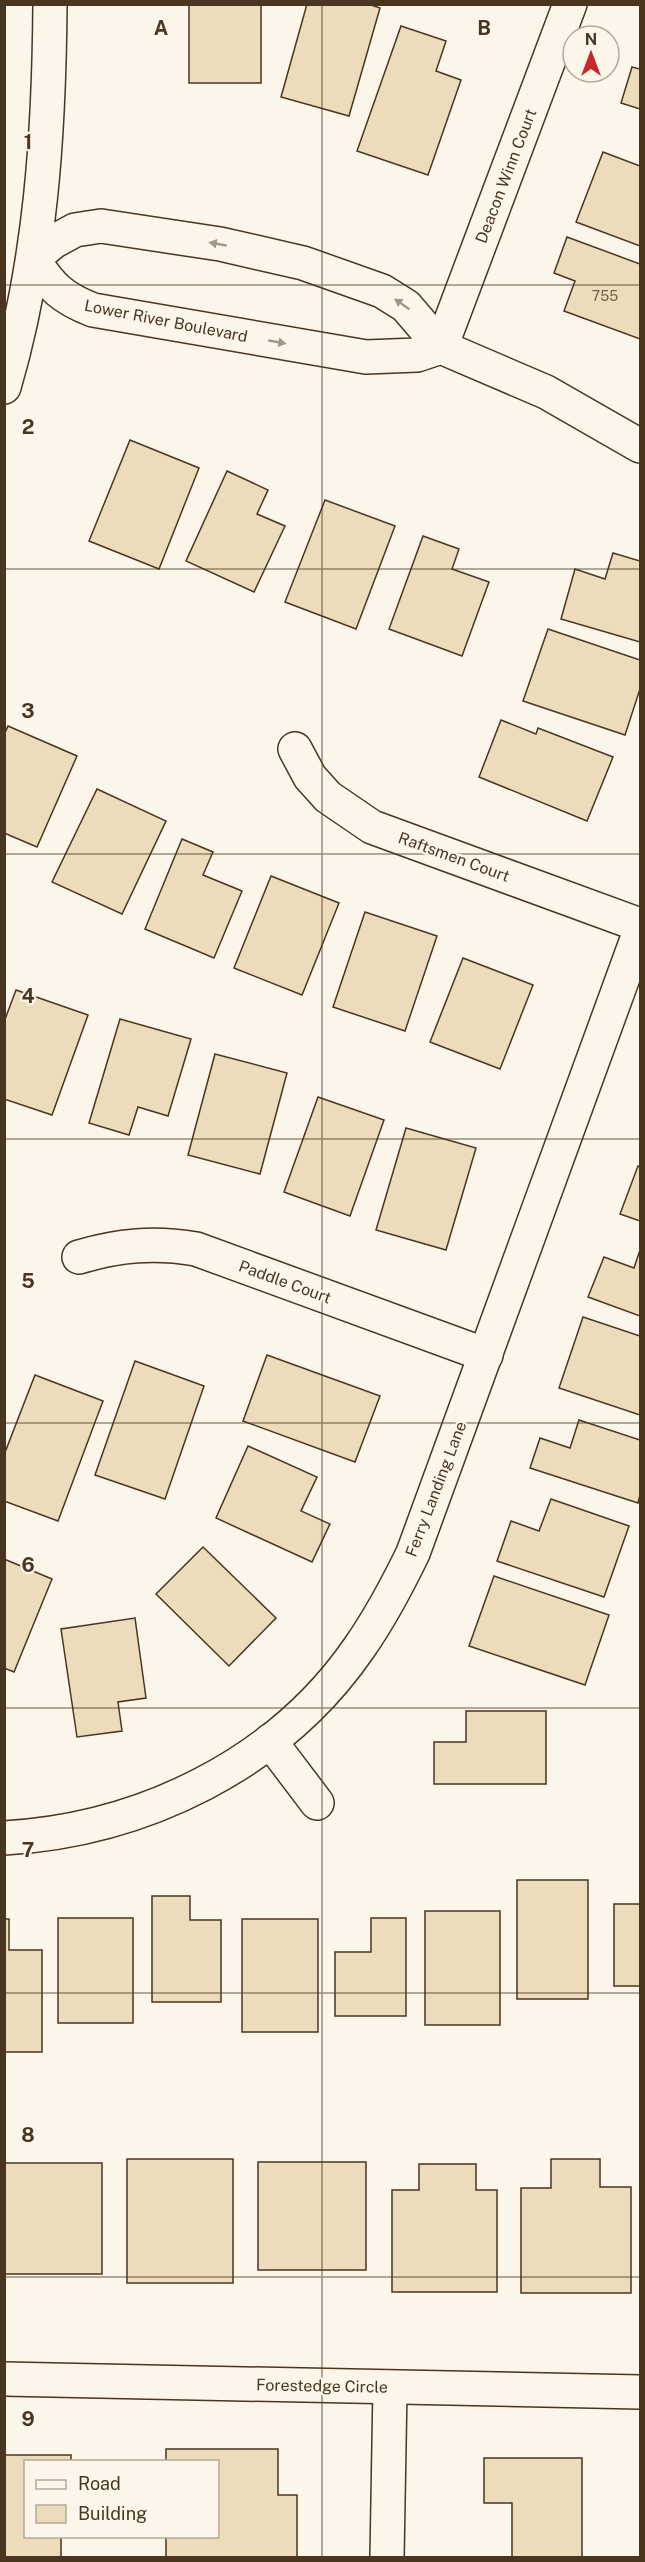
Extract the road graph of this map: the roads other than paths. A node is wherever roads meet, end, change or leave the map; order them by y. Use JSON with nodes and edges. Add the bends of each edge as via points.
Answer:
{"nodes":[{"id":1,"x":50,"y":4,"type":"edge"},
{"id":2,"x":570,"y":4,"type":"edge"},
{"id":3,"x":33,"y":259,"type":"junction"},
{"id":4,"x":441,"y":347,"type":"junction"},
{"id":5,"x":4,"y":387,"type":"edge"},
{"id":6,"x":640,"y":446,"type":"edge"},
{"id":7,"x":295,"y":749,"type":"dead end"},
{"id":8,"x":640,"y":925,"type":"edge"},
{"id":9,"x":640,"y":931,"type":"edge"},
{"id":10,"x":79,"y":1257,"type":"dead end"},
{"id":11,"x":486,"y":1355,"type":"junction"},
{"id":12,"x":270,"y":1741,"type":"junction"},
{"id":13,"x":317,"y":1803,"type":"dead end"},
{"id":14,"x":4,"y":1838,"type":"edge"},
{"id":15,"x":4,"y":2379,"type":"edge"},
{"id":16,"x":390,"y":2388,"type":"junction"},
{"id":17,"x":640,"y":2392,"type":"edge"},
{"id":18,"x":387,"y":2558,"type":"edge"}],
"edges":[{"from":1,"to":3,"type":"street","via":[[48,139]]},
{"from":2,"to":4,"type":"street","name":"Deacon Winn Court"},
{"from":3,"to":4,"type":"street","name":"Lower River Boulevard","one_way":true,"via":[[48,282],[68,300],[93,310],[366,357],[417,355]]},
{"from":4,"to":3,"type":"street","one_way":true,"via":[[406,306],[382,291],[303,263],[252,251],[101,226],[75,230]]},
{"from":3,"to":5,"type":"street"},
{"from":4,"to":6,"type":"street","via":[[546,392]]},
{"from":7,"to":8,"type":"street","name":"Raftsmen Court","via":[[310,777],[328,797],[372,827]]},
{"from":9,"to":11,"type":"street","name":"Ferry Landing Lane"},
{"from":10,"to":11,"type":"street","name":"Paddle Court","via":[[134,1244],[196,1250]]},
{"from":11,"to":12,"type":"street","name":"Ferry Landing Lane","via":[[413,1553],[397,1586],[359,1649],[292,1724]]},
{"from":12,"to":13,"type":"street"},
{"from":12,"to":14,"type":"street","name":"Ferry Landing Lane","via":[[223,1773],[153,1807],[76,1829]]},
{"from":15,"to":16,"type":"street","name":"Forestedge Circle"},
{"from":16,"to":17,"type":"street","name":"Forestedge Circle"},
{"from":16,"to":18,"type":"street"}]}
